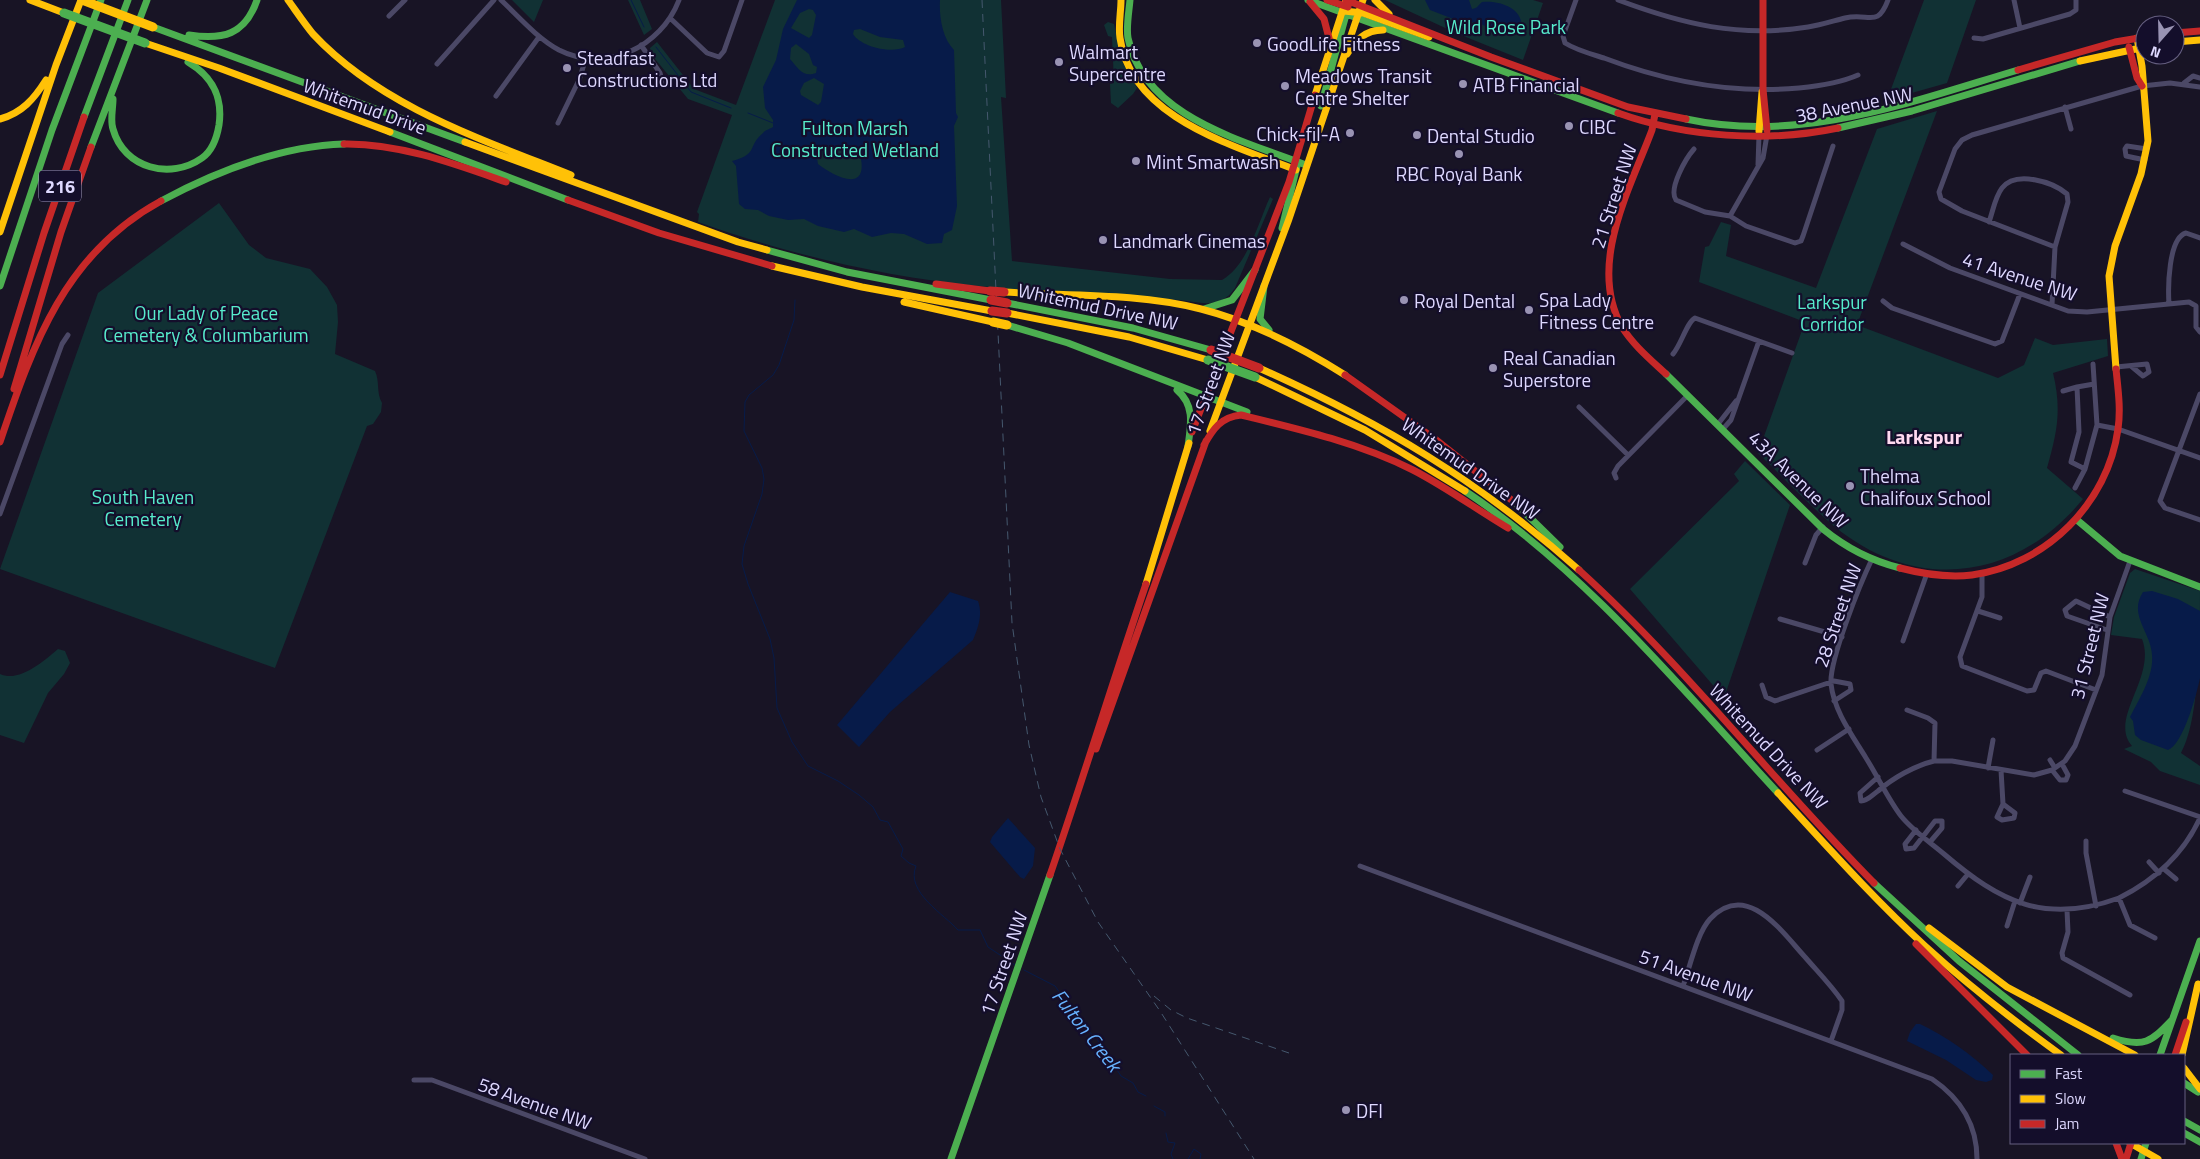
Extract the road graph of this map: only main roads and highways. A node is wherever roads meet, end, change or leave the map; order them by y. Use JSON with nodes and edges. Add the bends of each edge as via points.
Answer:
{"nodes":[{"id":1,"x":30,"y":0,"type":"edge"},
{"id":2,"x":82,"y":0,"type":"edge"},
{"id":3,"x":101,"y":0,"type":"edge"},
{"id":4,"x":128,"y":0,"type":"edge"},
{"id":5,"x":147,"y":0,"type":"edge"},
{"id":6,"x":257,"y":0,"type":"edge"},
{"id":7,"x":288,"y":0,"type":"edge"},
{"id":8,"x":1121,"y":0,"type":"edge"},
{"id":9,"x":1130,"y":0,"type":"edge"},
{"id":10,"x":1308,"y":0,"type":"edge"},
{"id":11,"x":1327,"y":0,"type":"edge"},
{"id":12,"x":1375,"y":0,"type":"edge"},
{"id":13,"x":1763,"y":0,"type":"edge"},
{"id":14,"x":1351,"y":7,"type":"edge"},
{"id":15,"x":1391,"y":16,"type":"junction"},
{"id":16,"x":1391,"y":31,"type":"junction"},
{"id":17,"x":2200,"y":31,"type":"edge"},
{"id":18,"x":166,"y":32,"type":"junction"},
{"id":19,"x":2185,"y":32,"type":"edge"},
{"id":20,"x":2135,"y":39,"type":"edge"},
{"id":21,"x":2128,"y":40,"type":"junction"},
{"id":22,"x":2200,"y":40,"type":"edge"},
{"id":23,"x":2185,"y":41,"type":"edge"},
{"id":24,"x":1331,"y":44,"type":"junction"},
{"id":25,"x":2135,"y":46,"type":"edge"},
{"id":26,"x":160,"y":48,"type":"junction"},
{"id":27,"x":1468,"y":48,"type":"junction"},
{"id":28,"x":2135,"y":49,"type":"edge"},
{"id":29,"x":56,"y":65,"type":"junction"},
{"id":30,"x":1340,"y":65,"type":"junction"},
{"id":31,"x":2142,"y":65,"type":"edge"},
{"id":32,"x":120,"y":69,"type":"junction"},
{"id":33,"x":0,"y":119,"type":"edge"},
{"id":34,"x":1654,"y":119,"type":"junction"},
{"id":35,"x":1763,"y":131,"type":"junction"},
{"id":36,"x":1315,"y":138,"type":"junction"},
{"id":37,"x":1299,"y":168,"type":"junction"},
{"id":38,"x":625,"y":220,"type":"junction"},
{"id":39,"x":679,"y":221,"type":"junction"},
{"id":40,"x":696,"y":228,"type":"joint"},
{"id":41,"x":0,"y":232,"type":"edge"},
{"id":42,"x":690,"y":242,"type":"joint"},
{"id":43,"x":1255,"y":270,"type":"junction"},
{"id":44,"x":842,"y":285,"type":"junction"},
{"id":45,"x":0,"y":286,"type":"edge"},
{"id":46,"x":1264,"y":286,"type":"junction"},
{"id":47,"x":990,"y":295,"type":"junction"},
{"id":48,"x":1201,"y":309,"type":"junction"},
{"id":49,"x":1236,"y":320,"type":"junction"},
{"id":50,"x":1249,"y":324,"type":"junction"},
{"id":51,"x":1279,"y":338,"type":"junction"},
{"id":52,"x":1634,"y":342,"type":"joint"},
{"id":53,"x":0,"y":375,"type":"edge"},
{"id":54,"x":1152,"y":377,"type":"junction"},
{"id":55,"x":1207,"y":398,"type":"junction"},
{"id":56,"x":1220,"y":403,"type":"junction"},
{"id":57,"x":1310,"y":432,"type":"junction"},
{"id":58,"x":0,"y":437,"type":"edge"},
{"id":59,"x":0,"y":442,"type":"edge"},
{"id":60,"x":1204,"y":445,"type":"junction"},
{"id":61,"x":1188,"y":446,"type":"junction"},
{"id":62,"x":2077,"y":520,"type":"junction"},
{"id":63,"x":1534,"y":543,"type":"junction"},
{"id":64,"x":1590,"y":580,"type":"junction"},
{"id":65,"x":2200,"y":587,"type":"edge"},
{"id":66,"x":1084,"y":777,"type":"junction"},
{"id":67,"x":1890,"y":898,"type":"junction"},
{"id":68,"x":1882,"y":904,"type":"junction"},
{"id":69,"x":2200,"y":941,"type":"edge"},
{"id":70,"x":2199,"y":981,"type":"edge"},
{"id":71,"x":2172,"y":1020,"type":"junction"},
{"id":72,"x":2081,"y":1026,"type":"junction"},
{"id":73,"x":2027,"y":1054,"type":"edge"},
{"id":74,"x":2060,"y":1054,"type":"edge"},
{"id":75,"x":2077,"y":1054,"type":"edge"},
{"id":76,"x":2133,"y":1054,"type":"edge"},
{"id":77,"x":2160,"y":1054,"type":"edge"},
{"id":78,"x":2175,"y":1054,"type":"edge"},
{"id":79,"x":2182,"y":1054,"type":"edge"},
{"id":80,"x":2185,"y":1069,"type":"edge"},
{"id":81,"x":2185,"y":1084,"type":"edge"},
{"id":82,"x":2200,"y":1089,"type":"edge"},
{"id":83,"x":2200,"y":1094,"type":"edge"},
{"id":84,"x":2185,"y":1122,"type":"edge"},
{"id":85,"x":2200,"y":1130,"type":"edge"},
{"id":86,"x":2185,"y":1134,"type":"edge"},
{"id":87,"x":2200,"y":1142,"type":"edge"},
{"id":88,"x":2116,"y":1144,"type":"edge"},
{"id":89,"x":2131,"y":1144,"type":"edge"},
{"id":90,"x":2143,"y":1149,"type":"edge"},
{"id":91,"x":951,"y":1159,"type":"edge"},
{"id":92,"x":2122,"y":1159,"type":"edge"},
{"id":93,"x":2126,"y":1159,"type":"edge"},
{"id":94,"x":2158,"y":1159,"type":"edge"}],
"edges":[{"from":1,"to":26,"type":"main road","name":"Whitemud Drive","bridge":true},
{"from":2,"to":18,"type":"main road","name":"Whitemud Drive","bridge":true},
{"from":2,"to":29,"type":"main road"},
{"from":3,"to":45,"type":"main road","number":"216","via":[[52,130]]},
{"from":4,"to":53,"type":"main road","number":"216","via":[[34,262]]},
{"from":5,"to":32,"type":"main road"},
{"from":6,"to":18,"type":"main road","via":[[246,23],[224,36],[212,39]]},
{"from":7,"to":39,"type":"main road","via":[[305,26],[329,50],[399,97],[444,121]]},
{"from":8,"to":37,"type":"main road","via":[[1120,25],[1125,54],[1134,74],[1155,101],[1199,132]]},
{"from":9,"to":37,"type":"main road","via":[[1128,24],[1131,47],[1142,74],[1155,90],[1200,123]]},
{"from":10,"to":14,"type":"main road"},
{"from":10,"to":24,"type":"main road","via":[[1324,19]]},
{"from":11,"to":14,"type":"main road"},
{"from":12,"to":15,"type":"main road"},
{"from":13,"to":35,"type":"main road"},
{"from":14,"to":15,"type":"main road","name":"38 Avenue NW"},
{"from":14,"to":16,"type":"main road","name":"38 Avenue NW"},
{"from":14,"to":24,"type":"main road","name":"17 Street NW"},
{"from":14,"to":27,"type":"main road"},
{"from":14,"to":30,"type":"main road","name":"17 Street NW"},
{"from":14,"to":36,"type":"main road","via":[[1336,45]]},
{"from":15,"to":27,"type":"main road","name":"38 Avenue NW"},
{"from":16,"to":30,"type":"main road","via":[[1380,29],[1359,37]]},
{"from":16,"to":34,"type":"main road","name":"38 Avenue NW","via":[[1621,114]]},
{"from":17,"to":19,"type":"main road"},
{"from":18,"to":39,"type":"main road","name":"Whitemud Drive"},
{"from":20,"to":21,"type":"main road","name":"38 Avenue NW"},
{"from":21,"to":25,"type":"main road"},
{"from":21,"to":35,"type":"main road","name":"38 Avenue NW","via":[[1858,117]]},
{"from":22,"to":23,"type":"main road"},
{"from":24,"to":37,"type":"main road","name":"17 Street NW"},
{"from":26,"to":32,"type":"main road","via":[[204,73],[220,97],[222,122],[218,136],[206,155],[193,166],[162,172],[137,163],[123,150],[112,127],[111,111]]},
{"from":26,"to":38,"type":"main road","name":"Whitemud Drive"},
{"from":27,"to":34,"type":"main road","name":"38 Avenue NW"},
{"from":28,"to":35,"type":"main road","name":"38 Avenue NW","via":[[2101,55],[1874,120],[1833,129]]},
{"from":29,"to":33,"type":"main road","via":[[30,103]]},
{"from":29,"to":41,"type":"main road"},
{"from":30,"to":36,"type":"main road","name":"17 Street NW"},
{"from":31,"to":62,"type":"main road","name":"43A Avenue NW","via":[[2147,149],[2112,252],[2109,276],[2118,429],[2106,473]]},
{"from":32,"to":58,"type":"main road","via":[[61,232]]},
{"from":34,"to":35,"type":"main road","name":"38 Avenue NW","via":[[1694,131]]},
{"from":34,"to":52,"type":"main road","name":"21 Street NW","via":[[1614,235],[1608,264],[1608,283],[1615,311]]},
{"from":36,"to":37,"type":"main road","name":"17 Street NW"},
{"from":37,"to":43,"type":"main road","name":"17 Street NW"},
{"from":37,"to":46,"type":"main road","name":"17 Street NW","via":[[1277,252]]},
{"from":38,"to":42,"type":"main road","name":"Whitemud Drive"},
{"from":38,"to":59,"type":"main road","via":[[398,148],[326,144],[254,160],[173,195],[141,213],[92,254],[70,282],[45,325]]},
{"from":39,"to":40,"type":"main road","name":"Whitemud Drive"},
{"from":40,"to":47,"type":"main road","name":"Whitemud Drive NW","via":[[846,272]]},
{"from":42,"to":44,"type":"main road","name":"Whitemud Drive NW"},
{"from":43,"to":48,"type":"main road","via":[[1232,300]]},
{"from":43,"to":49,"type":"main road","name":"17 Street NW"},
{"from":44,"to":54,"type":"main road","bridge":true,"via":[[1088,348]]},
{"from":44,"to":63,"type":"main road","name":"Whitemud Drive NW","bridge":true,"via":[[1129,337],[1255,377],[1385,439],[1475,497]]},
{"from":46,"to":50,"type":"main road","name":"17 Street NW"},
{"from":46,"to":51,"type":"main road","via":[[1261,322]]},
{"from":47,"to":48,"type":"main road","bridge":true,"via":[[1004,292],[1157,302]]},
{"from":47,"to":64,"type":"main road","name":"Whitemud Drive NW","bridge":true,"via":[[1007,303],[1133,328],[1211,350],[1351,410],[1484,491]]},
{"from":48,"to":49,"type":"main road"},
{"from":49,"to":50,"type":"main road"},
{"from":49,"to":55,"type":"main road","name":"17 Street NW"},
{"from":50,"to":51,"type":"main road"},
{"from":50,"to":56,"type":"main road","name":"17 Street NW"},
{"from":51,"to":64,"type":"main road","via":[[1365,390],[1457,456],[1544,528]]},
{"from":52,"to":62,"type":"main road","name":"43A Avenue NW","via":[[1823,527],[1840,542],[1872,559],[1926,576],[1953,578],[1982,574],[2026,559],[2046,547]]},
{"from":54,"to":55,"type":"main road"},
{"from":54,"to":61,"type":"main road","via":[[1184,394],[1192,420]]},
{"from":55,"to":56,"type":"main road"},
{"from":55,"to":61,"type":"main road","name":"17 Street NW"},
{"from":56,"to":57,"type":"main road"},
{"from":56,"to":60,"type":"main road","name":"17 Street NW"},
{"from":57,"to":60,"type":"main road","via":[[1232,415],[1217,423]]},
{"from":57,"to":63,"type":"main road","via":[[1346,442],[1412,469]]},
{"from":60,"to":66,"type":"main road","name":"17 Street NW","via":[[1108,718]]},
{"from":61,"to":66,"type":"main road","name":"17 Street NW"},
{"from":62,"to":65,"type":"main road","via":[[2106,546],[2130,560]]},
{"from":63,"to":68,"type":"main road","name":"Whitemud Drive NW","via":[[1608,612]]},
{"from":64,"to":67,"type":"main road","name":"Whitemud Drive NW"},
{"from":66,"to":91,"type":"main road","name":"17 Street NW"},
{"from":67,"to":72,"type":"main road","via":[[2007,987]]},
{"from":67,"to":75,"type":"main road","name":"Whitemud Drive NW","via":[[1980,980]]},
{"from":68,"to":73,"type":"main road","via":[[1940,970]]},
{"from":68,"to":74,"type":"main road","name":"Whitemud Drive NW","via":[[1974,989]]},
{"from":69,"to":71,"type":"main road"},
{"from":70,"to":78,"type":"main road"},
{"from":70,"to":79,"type":"main road"},
{"from":71,"to":72,"type":"main road","via":[[2152,1042],[2140,1044],[2126,1043]]},
{"from":71,"to":77,"type":"main road"},
{"from":72,"to":76,"type":"main road"},
{"from":80,"to":82,"type":"main road"},
{"from":81,"to":83,"type":"main road"},
{"from":84,"to":85,"type":"main road"},
{"from":86,"to":87,"type":"main road"},
{"from":88,"to":92,"type":"main road"},
{"from":89,"to":93,"type":"main road"},
{"from":90,"to":94,"type":"main road"}]}
